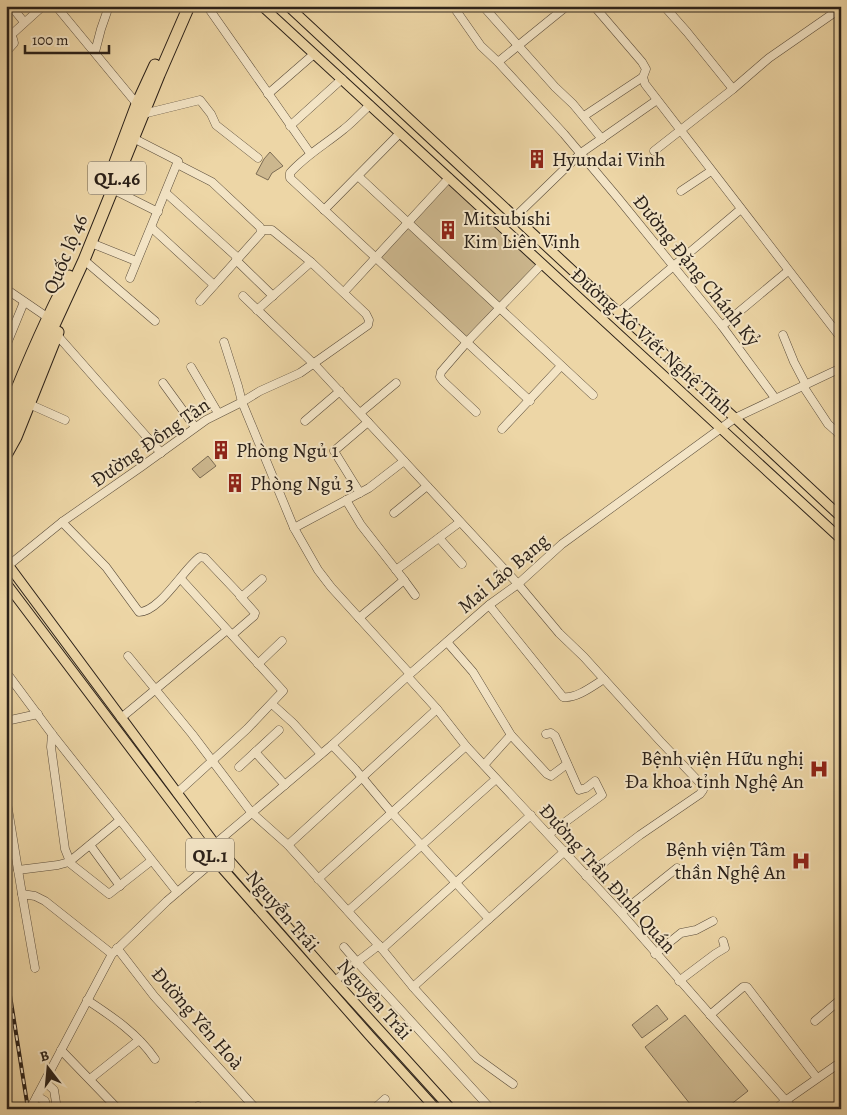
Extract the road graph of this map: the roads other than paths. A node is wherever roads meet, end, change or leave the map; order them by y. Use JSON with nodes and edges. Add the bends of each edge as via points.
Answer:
{"nodes":[{"id":1,"x":11,"y":6,"type":"edge"},
{"id":2,"x":42,"y":6,"type":"edge"},
{"id":3,"x":56,"y":6,"type":"edge"},
{"id":4,"x":109,"y":6,"type":"edge"},
{"id":5,"x":182,"y":6,"type":"edge"},
{"id":6,"x":189,"y":6,"type":"edge"},
{"id":7,"x":207,"y":6,"type":"edge"},
{"id":8,"x":262,"y":6,"type":"edge"},
{"id":9,"x":288,"y":6,"type":"edge"},
{"id":10,"x":453,"y":6,"type":"edge"},
{"id":11,"x":483,"y":6,"type":"edge"},
{"id":12,"x":567,"y":6,"type":"edge"},
{"id":13,"x":594,"y":6,"type":"edge"},
{"id":14,"x":664,"y":6,"type":"edge"},
{"id":15,"x":841,"y":8,"type":"edge"},
{"id":16,"x":24,"y":22,"type":"junction"},
{"id":17,"x":8,"y":33,"type":"edge"},
{"id":18,"x":519,"y":46,"type":"junction"},
{"id":19,"x":6,"y":52,"type":"edge"},
{"id":20,"x":95,"y":52,"type":"junction"},
{"id":21,"x":314,"y":54,"type":"junction"},
{"id":22,"x":498,"y":62,"type":"junction"},
{"id":23,"x":359,"y":71,"type":"junction"},
{"id":24,"x":643,"y":77,"type":"junction"},
{"id":25,"x":345,"y":82,"type":"junction"},
{"id":26,"x":733,"y":89,"type":"junction"},
{"id":27,"x":268,"y":94,"type":"junction"},
{"id":28,"x":657,"y":100,"type":"junction"},
{"id":29,"x":137,"y":104,"type":"junction"},
{"id":30,"x":370,"y":105,"type":"junction"},
{"id":31,"x":143,"y":114,"type":"junction"},
{"id":32,"x":584,"y":116,"type":"junction"},
{"id":33,"x":290,"y":126,"type":"junction"},
{"id":34,"x":680,"y":130,"type":"junction"},
{"id":35,"x":400,"y":133,"type":"junction"},
{"id":36,"x":133,"y":138,"type":"junction"},
{"id":37,"x":602,"y":139,"type":"junction"},
{"id":38,"x":654,"y":151,"type":"dead end"},
{"id":39,"x":310,"y":153,"type":"junction"},
{"id":40,"x":581,"y":153,"type":"junction"},
{"id":41,"x":258,"y":158,"type":"dead end"},
{"id":42,"x":178,"y":164,"type":"junction"},
{"id":43,"x":711,"y":171,"type":"junction"},
{"id":44,"x":358,"y":176,"type":"junction"},
{"id":45,"x":449,"y":178,"type":"junction"},
{"id":46,"x":112,"y":189,"type":"junction"},
{"id":47,"x":681,"y":191,"type":"dead end"},
{"id":48,"x":166,"y":193,"type":"junction"},
{"id":49,"x":741,"y":209,"type":"junction"},
{"id":50,"x":324,"y":210,"type":"junction"},
{"id":51,"x":158,"y":212,"type":"junction"},
{"id":52,"x":515,"y":217,"type":"junction"},
{"id":53,"x":407,"y":223,"type":"junction"},
{"id":54,"x":152,"y":228,"type":"junction"},
{"id":55,"x":262,"y":230,"type":"junction"},
{"id":56,"x":505,"y":230,"type":"junction"},
{"id":57,"x":87,"y":242,"type":"junction"},
{"id":58,"x":375,"y":257,"type":"junction"},
{"id":59,"x":237,"y":259,"type":"junction"},
{"id":60,"x":84,"y":260,"type":"junction"},
{"id":61,"x":136,"y":261,"type":"junction"},
{"id":62,"x":311,"y":262,"type":"junction"},
{"id":63,"x":542,"y":264,"type":"junction"},
{"id":64,"x":673,"y":265,"type":"junction"},
{"id":65,"x":788,"y":271,"type":"junction"},
{"id":66,"x":130,"y":278,"type":"dead end"},
{"id":67,"x":71,"y":280,"type":"junction"},
{"id":68,"x":214,"y":285,"type":"junction"},
{"id":69,"x":7,"y":292,"type":"edge"},
{"id":70,"x":344,"y":292,"type":"junction"},
{"id":71,"x":243,"y":296,"type":"dead end"},
{"id":72,"x":273,"y":296,"type":"junction"},
{"id":73,"x":200,"y":301,"type":"dead end"},
{"id":74,"x":24,"y":302,"type":"junction"},
{"id":75,"x":500,"y":308,"type":"junction"},
{"id":76,"x":257,"y":310,"type":"junction"},
{"id":77,"x":618,"y":312,"type":"junction"},
{"id":78,"x":47,"y":317,"type":"junction"},
{"id":79,"x":155,"y":321,"type":"dead end"},
{"id":80,"x":722,"y":326,"type":"junction"},
{"id":81,"x":57,"y":335,"type":"junction"},
{"id":82,"x":783,"y":335,"type":"dead end"},
{"id":83,"x":841,"y":338,"type":"edge"},
{"id":84,"x":224,"y":342,"type":"dead end"},
{"id":85,"x":467,"y":342,"type":"junction"},
{"id":86,"x":6,"y":346,"type":"edge"},
{"id":87,"x":313,"y":364,"type":"junction"},
{"id":88,"x":561,"y":366,"type":"junction"},
{"id":89,"x":191,"y":367,"type":"dead end"},
{"id":90,"x":841,"y":368,"type":"edge"},
{"id":91,"x":164,"y":383,"type":"dead end"},
{"id":92,"x":396,"y":383,"type":"dead end"},
{"id":93,"x":805,"y":385,"type":"junction"},
{"id":94,"x":340,"y":391,"type":"junction"},
{"id":95,"x":593,"y":395,"type":"dead end"},
{"id":96,"x":775,"y":398,"type":"junction"},
{"id":97,"x":530,"y":401,"type":"junction"},
{"id":98,"x":242,"y":402,"type":"junction"},
{"id":99,"x":25,"y":404,"type":"junction"},
{"id":100,"x":476,"y":412,"type":"dead end"},
{"id":101,"x":218,"y":413,"type":"junction"},
{"id":102,"x":360,"y":413,"type":"junction"},
{"id":103,"x":6,"y":416,"type":"edge"},
{"id":104,"x":735,"y":418,"type":"junction"},
{"id":105,"x":65,"y":420,"type":"dead end"},
{"id":106,"x":306,"y":421,"type":"dead end"},
{"id":107,"x":368,"y":422,"type":"junction"},
{"id":108,"x":195,"y":427,"type":"junction"},
{"id":109,"x":722,"y":428,"type":"junction"},
{"id":110,"x":502,"y":429,"type":"dead end"},
{"id":111,"x":6,"y":439,"type":"edge"},
{"id":112,"x":841,"y":440,"type":"edge"},
{"id":113,"x":161,"y":452,"type":"junction"},
{"id":114,"x":6,"y":455,"type":"edge"},
{"id":115,"x":404,"y":461,"type":"junction"},
{"id":116,"x":428,"y":486,"type":"junction"},
{"id":117,"x":360,"y":493,"type":"junction"},
{"id":118,"x":346,"y":500,"type":"junction"},
{"id":119,"x":394,"y":513,"type":"dead end"},
{"id":120,"x":841,"y":517,"type":"edge"},
{"id":121,"x":62,"y":522,"type":"junction"},
{"id":122,"x":460,"y":522,"type":"junction"},
{"id":123,"x":294,"y":528,"type":"junction"},
{"id":124,"x":440,"y":538,"type":"junction"},
{"id":125,"x":841,"y":539,"type":"edge"},
{"id":126,"x":7,"y":564,"type":"edge"},
{"id":127,"x":462,"y":564,"type":"dead end"},
{"id":128,"x":396,"y":570,"type":"junction"},
{"id":129,"x":181,"y":579,"type":"junction"},
{"id":130,"x":262,"y":579,"type":"dead end"},
{"id":131,"x":404,"y":580,"type":"junction"},
{"id":132,"x":6,"y":583,"type":"edge"},
{"id":133,"x":518,"y":584,"type":"junction"},
{"id":134,"x":415,"y":595,"type":"dead end"},
{"id":135,"x":240,"y":596,"type":"junction"},
{"id":136,"x":490,"y":605,"type":"junction"},
{"id":137,"x":358,"y":618,"type":"junction"},
{"id":138,"x":229,"y":633,"type":"junction"},
{"id":139,"x":282,"y":641,"type":"dead end"},
{"id":140,"x":447,"y":642,"type":"junction"},
{"id":141,"x":128,"y":656,"type":"dead end"},
{"id":142,"x":258,"y":664,"type":"junction"},
{"id":143,"x":6,"y":672,"type":"edge"},
{"id":144,"x":409,"y":676,"type":"junction"},
{"id":145,"x":604,"y":679,"type":"junction"},
{"id":146,"x":155,"y":690,"type":"junction"},
{"id":147,"x":272,"y":704,"type":"junction"},
{"id":148,"x":437,"y":709,"type":"junction"},
{"id":149,"x":38,"y":714,"type":"junction"},
{"id":150,"x":121,"y":718,"type":"junction"},
{"id":151,"x":6,"y":721,"type":"edge"},
{"id":152,"x":279,"y":730,"type":"dead end"},
{"id":153,"x":52,"y":734,"type":"junction"},
{"id":154,"x":512,"y":734,"type":"junction"},
{"id":155,"x":546,"y":734,"type":"dead end"},
{"id":156,"x":332,"y":745,"type":"junction"},
{"id":157,"x":466,"y":746,"type":"junction"},
{"id":158,"x":255,"y":752,"type":"junction"},
{"id":159,"x":321,"y":754,"type":"junction"},
{"id":160,"x":212,"y":762,"type":"junction"},
{"id":161,"x":567,"y":764,"type":"junction"},
{"id":162,"x":484,"y":765,"type":"junction"},
{"id":163,"x":239,"y":767,"type":"dead end"},
{"id":164,"x":362,"y":778,"type":"junction"},
{"id":165,"x":496,"y":779,"type":"junction"},
{"id":166,"x":285,"y":785,"type":"junction"},
{"id":167,"x":177,"y":793,"type":"junction"},
{"id":168,"x":6,"y":797,"type":"edge"},
{"id":169,"x":251,"y":812,"type":"junction"},
{"id":170,"x":391,"y":812,"type":"junction"},
{"id":171,"x":531,"y":815,"type":"junction"},
{"id":172,"x":120,"y":820,"type":"junction"},
{"id":173,"x":549,"y":834,"type":"junction"},
{"id":174,"x":215,"y":844,"type":"junction"},
{"id":175,"x":90,"y":845,"type":"junction"},
{"id":176,"x":288,"y":845,"type":"junction"},
{"id":177,"x":422,"y":845,"type":"junction"},
{"id":178,"x":565,"y":851,"type":"junction"},
{"id":179,"x":214,"y":860,"type":"junction"},
{"id":180,"x":151,"y":861,"type":"junction"},
{"id":181,"x":69,"y":862,"type":"junction"},
{"id":182,"x":678,"y":868,"type":"dead end"},
{"id":183,"x":18,"y":870,"type":"junction"},
{"id":184,"x":586,"y":876,"type":"junction"},
{"id":185,"x":318,"y":879,"type":"junction"},
{"id":186,"x":456,"y":882,"type":"junction"},
{"id":187,"x":120,"y":886,"type":"junction"},
{"id":188,"x":177,"y":892,"type":"junction"},
{"id":189,"x":22,"y":894,"type":"junction"},
{"id":190,"x":348,"y":911,"type":"junction"},
{"id":191,"x":621,"y":913,"type":"junction"},
{"id":192,"x":489,"y":919,"type":"junction"},
{"id":193,"x":713,"y":921,"type":"dead end"},
{"id":194,"x":722,"y":940,"type":"dead end"},
{"id":195,"x":344,"y":947,"type":"dead end"},
{"id":196,"x":381,"y":947,"type":"junction"},
{"id":197,"x":115,"y":951,"type":"junction"},
{"id":198,"x":655,"y":954,"type":"junction"},
{"id":199,"x":357,"y":962,"type":"junction"},
{"id":200,"x":35,"y":968,"type":"dead end"},
{"id":201,"x":335,"y":981,"type":"junction"},
{"id":202,"x":680,"y":981,"type":"junction"},
{"id":203,"x":413,"y":987,"type":"junction"},
{"id":204,"x":88,"y":1000,"type":"junction"},
{"id":205,"x":841,"y":1000,"type":"edge"},
{"id":206,"x":710,"y":1016,"type":"junction"},
{"id":207,"x":815,"y":1021,"type":"dead end"},
{"id":208,"x":139,"y":1040,"type":"junction"},
{"id":209,"x":61,"y":1050,"type":"junction"},
{"id":210,"x":154,"y":1059,"type":"dead end"},
{"id":211,"x":841,"y":1062,"type":"edge"},
{"id":212,"x":817,"y":1078,"type":"junction"},
{"id":213,"x":90,"y":1079,"type":"junction"},
{"id":214,"x":45,"y":1082,"type":"junction"},
{"id":215,"x":513,"y":1084,"type":"dead end"},
{"id":216,"x":37,"y":1096,"type":"junction"},
{"id":217,"x":385,"y":1099,"type":"dead end"},
{"id":218,"x":785,"y":1101,"type":"junction"},
{"id":219,"x":30,"y":1109,"type":"edge"},
{"id":220,"x":46,"y":1109,"type":"edge"},
{"id":221,"x":57,"y":1109,"type":"edge"},
{"id":222,"x":118,"y":1109,"type":"edge"},
{"id":223,"x":256,"y":1109,"type":"edge"},
{"id":224,"x":374,"y":1109,"type":"edge"},
{"id":225,"x":436,"y":1109,"type":"edge"},
{"id":226,"x":452,"y":1109,"type":"edge"},
{"id":227,"x":492,"y":1109,"type":"edge"},
{"id":228,"x":776,"y":1109,"type":"edge"},
{"id":229,"x":793,"y":1109,"type":"edge"}],
"edges":[{"from":1,"to":16,"type":"street"},
{"from":2,"to":16,"type":"street"},
{"from":3,"to":20,"type":"street"},
{"from":4,"to":20,"type":"street"},
{"from":5,"to":29,"type":"highway","name":"Quốc lộ 46","number":"QL.46"},
{"from":6,"to":31,"type":"highway","name":"Quốc lộ 46","number":"QL.46"},
{"from":7,"to":27,"type":"street"},
{"from":8,"to":21,"type":"main road","name":"Đường Xô Viết Nghệ Tĩnh"},
{"from":9,"to":23,"type":"main road","name":"Đường Xô Viết Nghệ Tĩnh"},
{"from":10,"to":22,"type":"street","name":"Đường Đặng Chánh Kỷ","via":[[481,46]]},
{"from":11,"to":18,"type":"street"},
{"from":12,"to":18,"type":"street"},
{"from":13,"to":24,"type":"street","via":[[638,57],[646,69]]},
{"from":14,"to":26,"type":"street"},
{"from":15,"to":26,"type":"street","via":[[769,58]]},
{"from":16,"to":17,"type":"street"},
{"from":17,"to":19,"type":"street","via":[[14,43]]},
{"from":18,"to":22,"type":"street"},
{"from":18,"to":32,"type":"street"},
{"from":20,"to":29,"type":"street"},
{"from":21,"to":25,"type":"main road","name":"Đường Xô Viết Nghệ Tĩnh"},
{"from":21,"to":27,"type":"street"},
{"from":22,"to":40,"type":"street","name":"Đường Đặng Chánh Kỷ"},
{"from":23,"to":25,"type":"main road"},
{"from":23,"to":52,"type":"main road","name":"Đường Xô Viết Nghệ Tĩnh"},
{"from":24,"to":28,"type":"street"},
{"from":24,"to":32,"type":"street"},
{"from":25,"to":30,"type":"main road","name":"Đường Xô Viết Nghệ Tĩnh"},
{"from":25,"to":33,"type":"street"},
{"from":26,"to":34,"type":"street"},
{"from":27,"to":33,"type":"street"},
{"from":28,"to":34,"type":"street"},
{"from":28,"to":37,"type":"street"},
{"from":29,"to":31,"type":"street"},
{"from":29,"to":57,"type":"highway","name":"Quốc lộ 46","number":"QL.46"},
{"from":30,"to":35,"type":"main road","name":"Đường Xô Viết Nghệ Tĩnh"},
{"from":30,"to":39,"type":"street","via":[[343,130]]},
{"from":31,"to":36,"type":"highway","name":"Quốc lộ 46","number":"QL.46"},
{"from":31,"to":41,"type":"street","via":[[200,100],[216,125]]},
{"from":32,"to":37,"type":"street"},
{"from":33,"to":39,"type":"street"},
{"from":34,"to":38,"type":"street"},
{"from":34,"to":43,"type":"street"},
{"from":35,"to":44,"type":"street"},
{"from":35,"to":45,"type":"main road","name":"Đường Xô Viết Nghệ Tĩnh"},
{"from":36,"to":42,"type":"street","via":[[177,160]]},
{"from":36,"to":46,"type":"highway","name":"Quốc lộ 46","number":"QL.46"},
{"from":37,"to":40,"type":"street"},
{"from":39,"to":50,"type":"street","via":[[289,176]]},
{"from":40,"to":52,"type":"street"},
{"from":40,"to":64,"type":"street","name":"Đường Đặng Chánh Kỷ"},
{"from":42,"to":48,"type":"street"},
{"from":42,"to":55,"type":"street","via":[[212,182]]},
{"from":43,"to":47,"type":"street"},
{"from":43,"to":49,"type":"street"},
{"from":44,"to":50,"type":"street"},
{"from":44,"to":53,"type":"street"},
{"from":45,"to":53,"type":"street"},
{"from":45,"to":56,"type":"main road","name":"Đường Xô Viết Nghệ Tĩnh"},
{"from":46,"to":51,"type":"street"},
{"from":46,"to":57,"type":"highway","name":"Quốc lộ 46","number":"QL.46"},
{"from":48,"to":51,"type":"street"},
{"from":48,"to":59,"type":"street"},
{"from":49,"to":64,"type":"street"},
{"from":49,"to":65,"type":"street"},
{"from":50,"to":58,"type":"street"},
{"from":51,"to":54,"type":"street"},
{"from":52,"to":56,"type":"main road"},
{"from":52,"to":77,"type":"main road","name":"Đường Xô Viết Nghệ Tĩnh"},
{"from":53,"to":58,"type":"street"},
{"from":53,"to":75,"type":"street"},
{"from":54,"to":61,"type":"street"},
{"from":54,"to":68,"type":"street"},
{"from":55,"to":59,"type":"street"},
{"from":55,"to":62,"type":"street","via":[[272,230]]},
{"from":56,"to":63,"type":"main road","name":"Đường Xô Viết Nghệ Tĩnh"},
{"from":57,"to":60,"type":"highway","name":"Quốc lộ 46","number":"QL.46"},
{"from":57,"to":61,"type":"street"},
{"from":57,"to":67,"type":"highway","name":"Quốc lộ 46","number":"QL.46"},
{"from":58,"to":70,"type":"street"},
{"from":58,"to":85,"type":"street"},
{"from":59,"to":68,"type":"street"},
{"from":59,"to":72,"type":"street"},
{"from":60,"to":67,"type":"highway","name":"Quốc lộ 46","number":"QL.46"},
{"from":60,"to":79,"type":"street"},
{"from":61,"to":66,"type":"street"},
{"from":62,"to":70,"type":"street"},
{"from":62,"to":72,"type":"street"},
{"from":63,"to":75,"type":"street"},
{"from":63,"to":109,"type":"main road","name":"Đường Xô Viết Nghệ Tĩnh"},
{"from":64,"to":77,"type":"street"},
{"from":64,"to":80,"type":"street","name":"Đường Đặng Chánh Kỷ"},
{"from":65,"to":80,"type":"street"},
{"from":65,"to":83,"type":"street"},
{"from":67,"to":78,"type":"highway"},
{"from":67,"to":81,"type":"highway"},
{"from":67,"to":99,"type":"highway","name":"Quốc lộ 46","number":"QL.46"},
{"from":68,"to":73,"type":"street"},
{"from":69,"to":74,"type":"street"},
{"from":70,"to":87,"type":"street","name":"Đường Đồng Tân","via":[[369,318],[368,326]]},
{"from":71,"to":76,"type":"street"},
{"from":72,"to":76,"type":"street"},
{"from":74,"to":78,"type":"street"},
{"from":74,"to":86,"type":"street"},
{"from":75,"to":85,"type":"street"},
{"from":75,"to":88,"type":"street"},
{"from":76,"to":87,"type":"street"},
{"from":77,"to":104,"type":"main road","name":"Đường Xô Viết Nghệ Tĩnh"},
{"from":78,"to":103,"type":"highway"},
{"from":80,"to":96,"type":"street","name":"Đường Đặng Chánh Kỷ"},
{"from":81,"to":99,"type":"highway"},
{"from":81,"to":113,"type":"street"},
{"from":82,"to":93,"type":"street"},
{"from":84,"to":98,"type":"street","name":"Đường Trần Đình Quán"},
{"from":85,"to":97,"type":"street"},
{"from":85,"to":100,"type":"street","via":[[442,370],[440,377]]},
{"from":87,"to":94,"type":"street"},
{"from":87,"to":98,"type":"street","name":"Đường Đồng Tân"},
{"from":88,"to":95,"type":"street"},
{"from":88,"to":97,"type":"street"},
{"from":89,"to":101,"type":"street"},
{"from":90,"to":93,"type":"street","name":"Mai Lão Bạng"},
{"from":91,"to":108,"type":"street"},
{"from":92,"to":102,"type":"street"},
{"from":93,"to":96,"type":"street","name":"Mai Lão Bạng"},
{"from":93,"to":112,"type":"street"},
{"from":94,"to":102,"type":"street"},
{"from":94,"to":106,"type":"street"},
{"from":96,"to":104,"type":"street","name":"Mai Lão Bạng"},
{"from":97,"to":110,"type":"street"},
{"from":98,"to":101,"type":"street","name":"Đường Đồng Tân"},
{"from":98,"to":123,"type":"street","name":"Đường Trần Đình Quán"},
{"from":99,"to":105,"type":"street"},
{"from":99,"to":111,"type":"highway","number":"QL.46"},
{"from":99,"to":114,"type":"highway"},
{"from":101,"to":108,"type":"street","name":"Đường Đồng Tân"},
{"from":102,"to":107,"type":"street"},
{"from":104,"to":109,"type":"street","name":"Mai Lão Bạng"},
{"from":104,"to":120,"type":"main road","name":"Đường Xô Viết Nghệ Tĩnh"},
{"from":107,"to":115,"type":"street"},
{"from":107,"to":117,"type":"street","via":[[334,451]]},
{"from":108,"to":113,"type":"street","name":"Đường Đồng Tân"},
{"from":109,"to":125,"type":"main road","name":"Đường Xô Viết Nghệ Tĩnh"},
{"from":109,"to":133,"type":"street","name":"Mai Lão Bạng","via":[[562,544]]},
{"from":113,"to":121,"type":"street","name":"Đường Đồng Tân"},
{"from":115,"to":116,"type":"street"},
{"from":115,"to":117,"type":"street"},
{"from":116,"to":119,"type":"street"},
{"from":116,"to":122,"type":"street"},
{"from":117,"to":118,"type":"street"},
{"from":118,"to":123,"type":"street"},
{"from":118,"to":128,"type":"street"},
{"from":121,"to":126,"type":"street","name":"Đường Đồng Tân"},
{"from":121,"to":129,"type":"street","via":[[106,568],[139,612],[149,609]]},
{"from":122,"to":124,"type":"street"},
{"from":122,"to":133,"type":"street"},
{"from":123,"to":137,"type":"street","name":"Đường Trần Đình Quán","via":[[322,576]]},
{"from":124,"to":127,"type":"street"},
{"from":124,"to":128,"type":"street"},
{"from":126,"to":150,"type":"main road","number":"QL.1"},
{"from":128,"to":131,"type":"street"},
{"from":129,"to":135,"type":"street","via":[[202,556]]},
{"from":129,"to":138,"type":"street"},
{"from":130,"to":135,"type":"street"},
{"from":131,"to":134,"type":"street"},
{"from":131,"to":137,"type":"street"},
{"from":132,"to":179,"type":"main road","name":"Nguyễn Trãi","number":"QL.1"},
{"from":133,"to":136,"type":"street","name":"Mai Lão Bạng"},
{"from":133,"to":145,"type":"street"},
{"from":135,"to":138,"type":"street","via":[[255,613]]},
{"from":136,"to":140,"type":"street","name":"Mai Lão Bạng"},
{"from":136,"to":145,"type":"street","via":[[563,697],[584,691]]},
{"from":137,"to":144,"type":"street","name":"Đường Trần Đình Quán"},
{"from":138,"to":142,"type":"street"},
{"from":138,"to":146,"type":"street"},
{"from":139,"to":142,"type":"street"},
{"from":140,"to":144,"type":"street","name":"Mai Lão Bạng"},
{"from":140,"to":154,"type":"street","via":[[473,672]]},
{"from":141,"to":146,"type":"street"},
{"from":142,"to":147,"type":"street","via":[[283,690]]},
{"from":143,"to":149,"type":"street"},
{"from":144,"to":148,"type":"street","name":"Đường Trần Đình Quán"},
{"from":144,"to":156,"type":"street","name":"Mai Lão Bạng"},
{"from":145,"to":184,"type":"street","via":[[701,783],[703,790]]},
{"from":146,"to":150,"type":"street"},
{"from":146,"to":160,"type":"street"},
{"from":147,"to":159,"type":"street"},
{"from":147,"to":160,"type":"street"},
{"from":148,"to":157,"type":"street","name":"Đường Trần Đình Quán"},
{"from":148,"to":164,"type":"street"},
{"from":149,"to":151,"type":"street"},
{"from":149,"to":153,"type":"street"},
{"from":150,"to":167,"type":"main road","number":"QL.1"},
{"from":152,"to":158,"type":"street"},
{"from":153,"to":172,"type":"street"},
{"from":153,"to":181,"type":"street","via":[[51,747]]},
{"from":154,"to":161,"type":"street","via":[[547,774],[551,776]]},
{"from":154,"to":162,"type":"street"},
{"from":155,"to":161,"type":"street","via":[[555,736]]},
{"from":156,"to":159,"type":"street","name":"Mai Lão Bạng"},
{"from":156,"to":164,"type":"street"},
{"from":157,"to":162,"type":"street","name":"Đường Trần Đình Quán"},
{"from":157,"to":170,"type":"street"},
{"from":158,"to":163,"type":"street"},
{"from":158,"to":166,"type":"street"},
{"from":159,"to":166,"type":"street","name":"Mai Lão Bạng"},
{"from":160,"to":167,"type":"street"},
{"from":160,"to":169,"type":"street"},
{"from":161,"to":173,"type":"street","via":[[579,790],[595,781],[602,795]]},
{"from":162,"to":165,"type":"street","name":"Đường Trần Đình Quán"},
{"from":164,"to":170,"type":"street"},
{"from":164,"to":176,"type":"street"},
{"from":165,"to":171,"type":"street","name":"Đường Trần Đình Quán"},
{"from":165,"to":177,"type":"street"},
{"from":166,"to":169,"type":"street","name":"Mai Lão Bạng"},
{"from":167,"to":174,"type":"main road","number":"QL.1"},
{"from":168,"to":183,"type":"street"},
{"from":169,"to":174,"type":"street","name":"Mai Lão Bạng"},
{"from":169,"to":176,"type":"street"},
{"from":170,"to":177,"type":"street"},
{"from":170,"to":185,"type":"street"},
{"from":171,"to":173,"type":"street","name":"Đường Trần Đình Quán"},
{"from":171,"to":186,"type":"street"},
{"from":172,"to":175,"type":"street"},
{"from":172,"to":180,"type":"street"},
{"from":173,"to":178,"type":"street","name":"Đường Trần Đình Quán"},
{"from":174,"to":179,"type":"main road"},
{"from":174,"to":201,"type":"main road","name":"Nguyên Trãi","number":"QL.1"},
{"from":175,"to":181,"type":"street"},
{"from":175,"to":187,"type":"street"},
{"from":176,"to":185,"type":"street"},
{"from":177,"to":186,"type":"street"},
{"from":177,"to":190,"type":"street"},
{"from":178,"to":184,"type":"street","name":"Đường Trần Đình Quán"},
{"from":178,"to":192,"type":"street"},
{"from":179,"to":188,"type":"street"},
{"from":179,"to":225,"type":"main road","name":"Nguyễn Trãi","number":"QL.1"},
{"from":180,"to":187,"type":"street"},
{"from":180,"to":188,"type":"street"},
{"from":181,"to":183,"type":"street"},
{"from":181,"to":187,"type":"street","via":[[107,894]]},
{"from":182,"to":191,"type":"street"},
{"from":183,"to":189,"type":"street"},
{"from":184,"to":191,"type":"street","name":"Đường Trần Đình Quán"},
{"from":185,"to":190,"type":"street"},
{"from":186,"to":192,"type":"street"},
{"from":186,"to":196,"type":"street"},
{"from":188,"to":197,"type":"street"},
{"from":189,"to":197,"type":"street","name":"Đường Yên Hoà","via":[[45,901]]},
{"from":189,"to":200,"type":"street"},
{"from":190,"to":196,"type":"street"},
{"from":191,"to":198,"type":"street","name":"Đường Trần Đình Quán"},
{"from":192,"to":203,"type":"street"},
{"from":193,"to":198,"type":"street","via":[[681,933]]},
{"from":194,"to":202,"type":"street","via":[[725,948]]},
{"from":195,"to":199,"type":"street"},
{"from":196,"to":199,"type":"street"},
{"from":196,"to":203,"type":"street"},
{"from":197,"to":204,"type":"street"},
{"from":197,"to":223,"type":"street","name":"Đường Yên Hoà"},
{"from":198,"to":202,"type":"street","name":"Đường Trần Đình Quán"},
{"from":199,"to":201,"type":"street"},
{"from":199,"to":227,"type":"street"},
{"from":201,"to":226,"type":"main road","name":"Nguyên Trãi","number":"QL.1"},
{"from":202,"to":206,"type":"street","name":"Đường Trần Đình Quán"},
{"from":203,"to":215,"type":"street","via":[[480,1060]]},
{"from":204,"to":208,"type":"street"},
{"from":204,"to":209,"type":"street"},
{"from":205,"to":207,"type":"street"},
{"from":206,"to":212,"type":"street","via":[[746,987]]},
{"from":206,"to":218,"type":"street","name":"Đường Trần Đình Quán"},
{"from":208,"to":210,"type":"street"},
{"from":208,"to":213,"type":"street"},
{"from":209,"to":213,"type":"street"},
{"from":209,"to":214,"type":"street"},
{"from":211,"to":212,"type":"street"},
{"from":212,"to":218,"type":"street"},
{"from":213,"to":222,"type":"street"},
{"from":214,"to":216,"type":"street"},
{"from":214,"to":221,"type":"street","via":[[54,1090]]},
{"from":216,"to":219,"type":"street"},
{"from":216,"to":220,"type":"street","via":[[45,1101]]},
{"from":217,"to":224,"type":"street"},
{"from":218,"to":228,"type":"street"},
{"from":218,"to":229,"type":"street","name":"Đường Trần Đình Quán"}]}
